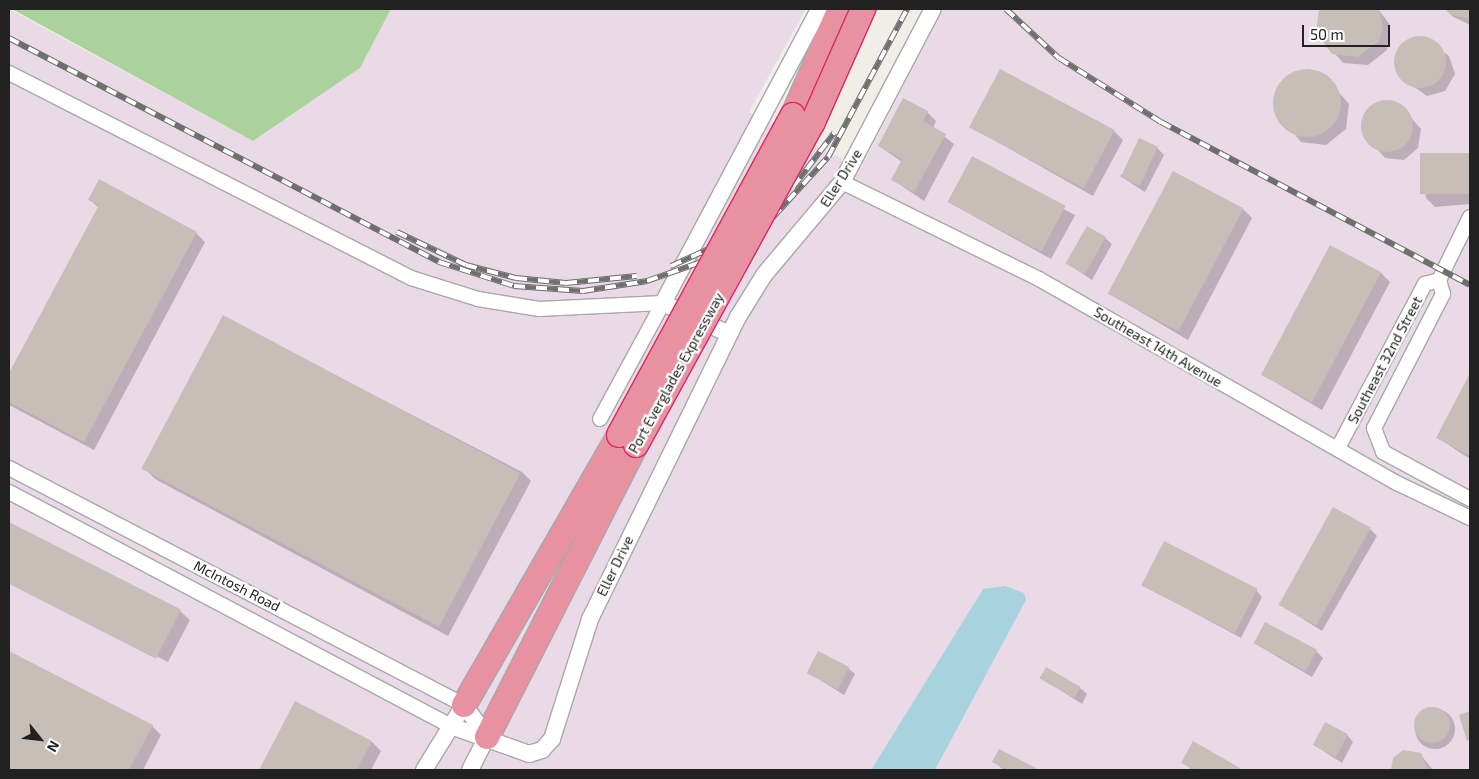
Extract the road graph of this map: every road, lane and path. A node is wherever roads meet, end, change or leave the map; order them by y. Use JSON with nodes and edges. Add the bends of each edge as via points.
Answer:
{"nodes":[{"id":1,"x":819,"y":9,"type":"edge"},
{"id":2,"x":840,"y":9,"type":"edge"},
{"id":3,"x":863,"y":9,"type":"edge"},
{"id":4,"x":933,"y":9,"type":"edge"},
{"id":5,"x":9,"y":73,"type":"edge"},
{"id":6,"x":842,"y":182,"type":"junction"},
{"id":7,"x":1470,"y":217,"type":"edge"},
{"id":8,"x":1438,"y":280,"type":"junction"},
{"id":9,"x":663,"y":303,"type":"junction"},
{"id":10,"x":729,"y":334,"type":"junction"},
{"id":11,"x":600,"y":419,"type":"dead end"},
{"id":12,"x":627,"y":440,"type":"junction"},
{"id":13,"x":1338,"y":448,"type":"junction"},
{"id":14,"x":9,"y":468,"type":"edge"},
{"id":15,"x":9,"y":492,"type":"edge"},
{"id":16,"x":1470,"y":499,"type":"edge"},
{"id":17,"x":1470,"y":518,"type":"edge"},
{"id":18,"x":464,"y":706,"type":"junction"},
{"id":19,"x":451,"y":726,"type":"junction"},
{"id":20,"x":488,"y":737,"type":"junction"},
{"id":21,"x":424,"y":770,"type":"edge"},
{"id":22,"x":470,"y":770,"type":"edge"}],
"edges":[{"from":1,"to":9,"type":"street"},
{"from":2,"to":12,"type":"highway","name":"Port Everglades Expressway","bridge":true,"via":[[793,115]]},
{"from":3,"to":12,"type":"highway","name":"Port Everglades Expressway","bridge":true,"via":[[812,122]]},
{"from":4,"to":6,"type":"street","name":"Eller Drive"},
{"from":5,"to":9,"type":"street","via":[[411,278],[519,307],[578,310]]},
{"from":6,"to":10,"type":"street","name":"Eller Drive","via":[[764,275]]},
{"from":6,"to":13,"type":"street","name":"Southeast 14th Avenue","via":[[1039,280]]},
{"from":7,"to":8,"type":"street","name":"Southeast 32nd Street"},
{"from":8,"to":13,"type":"street","name":"Southeast 32nd Street","via":[[1425,284]]},
{"from":8,"to":16,"type":"street","name":"Southeast 32nd Street","via":[[1443,294],[1374,428],[1383,452]]},
{"from":9,"to":10,"type":"street"},
{"from":9,"to":11,"type":"street"},
{"from":10,"to":20,"type":"street","name":"Eller Drive","via":[[590,619],[552,739],[542,750],[529,754]]},
{"from":12,"to":18,"type":"highway","name":"Port Everglades Expressway"},
{"from":12,"to":20,"type":"highway","name":"Port Everglades Expressway"},
{"from":13,"to":17,"type":"street","name":"Southeast 14th Avenue"},
{"from":14,"to":18,"type":"street","name":"McIntosh Road"},
{"from":15,"to":19,"type":"street","name":"McIntosh Road"},
{"from":18,"to":19,"type":"street"},
{"from":18,"to":20,"type":"street","name":"Eller Drive"},
{"from":19,"to":20,"type":"street","name":"Eller Drive"},
{"from":19,"to":21,"type":"street"},
{"from":20,"to":22,"type":"street"}]}
